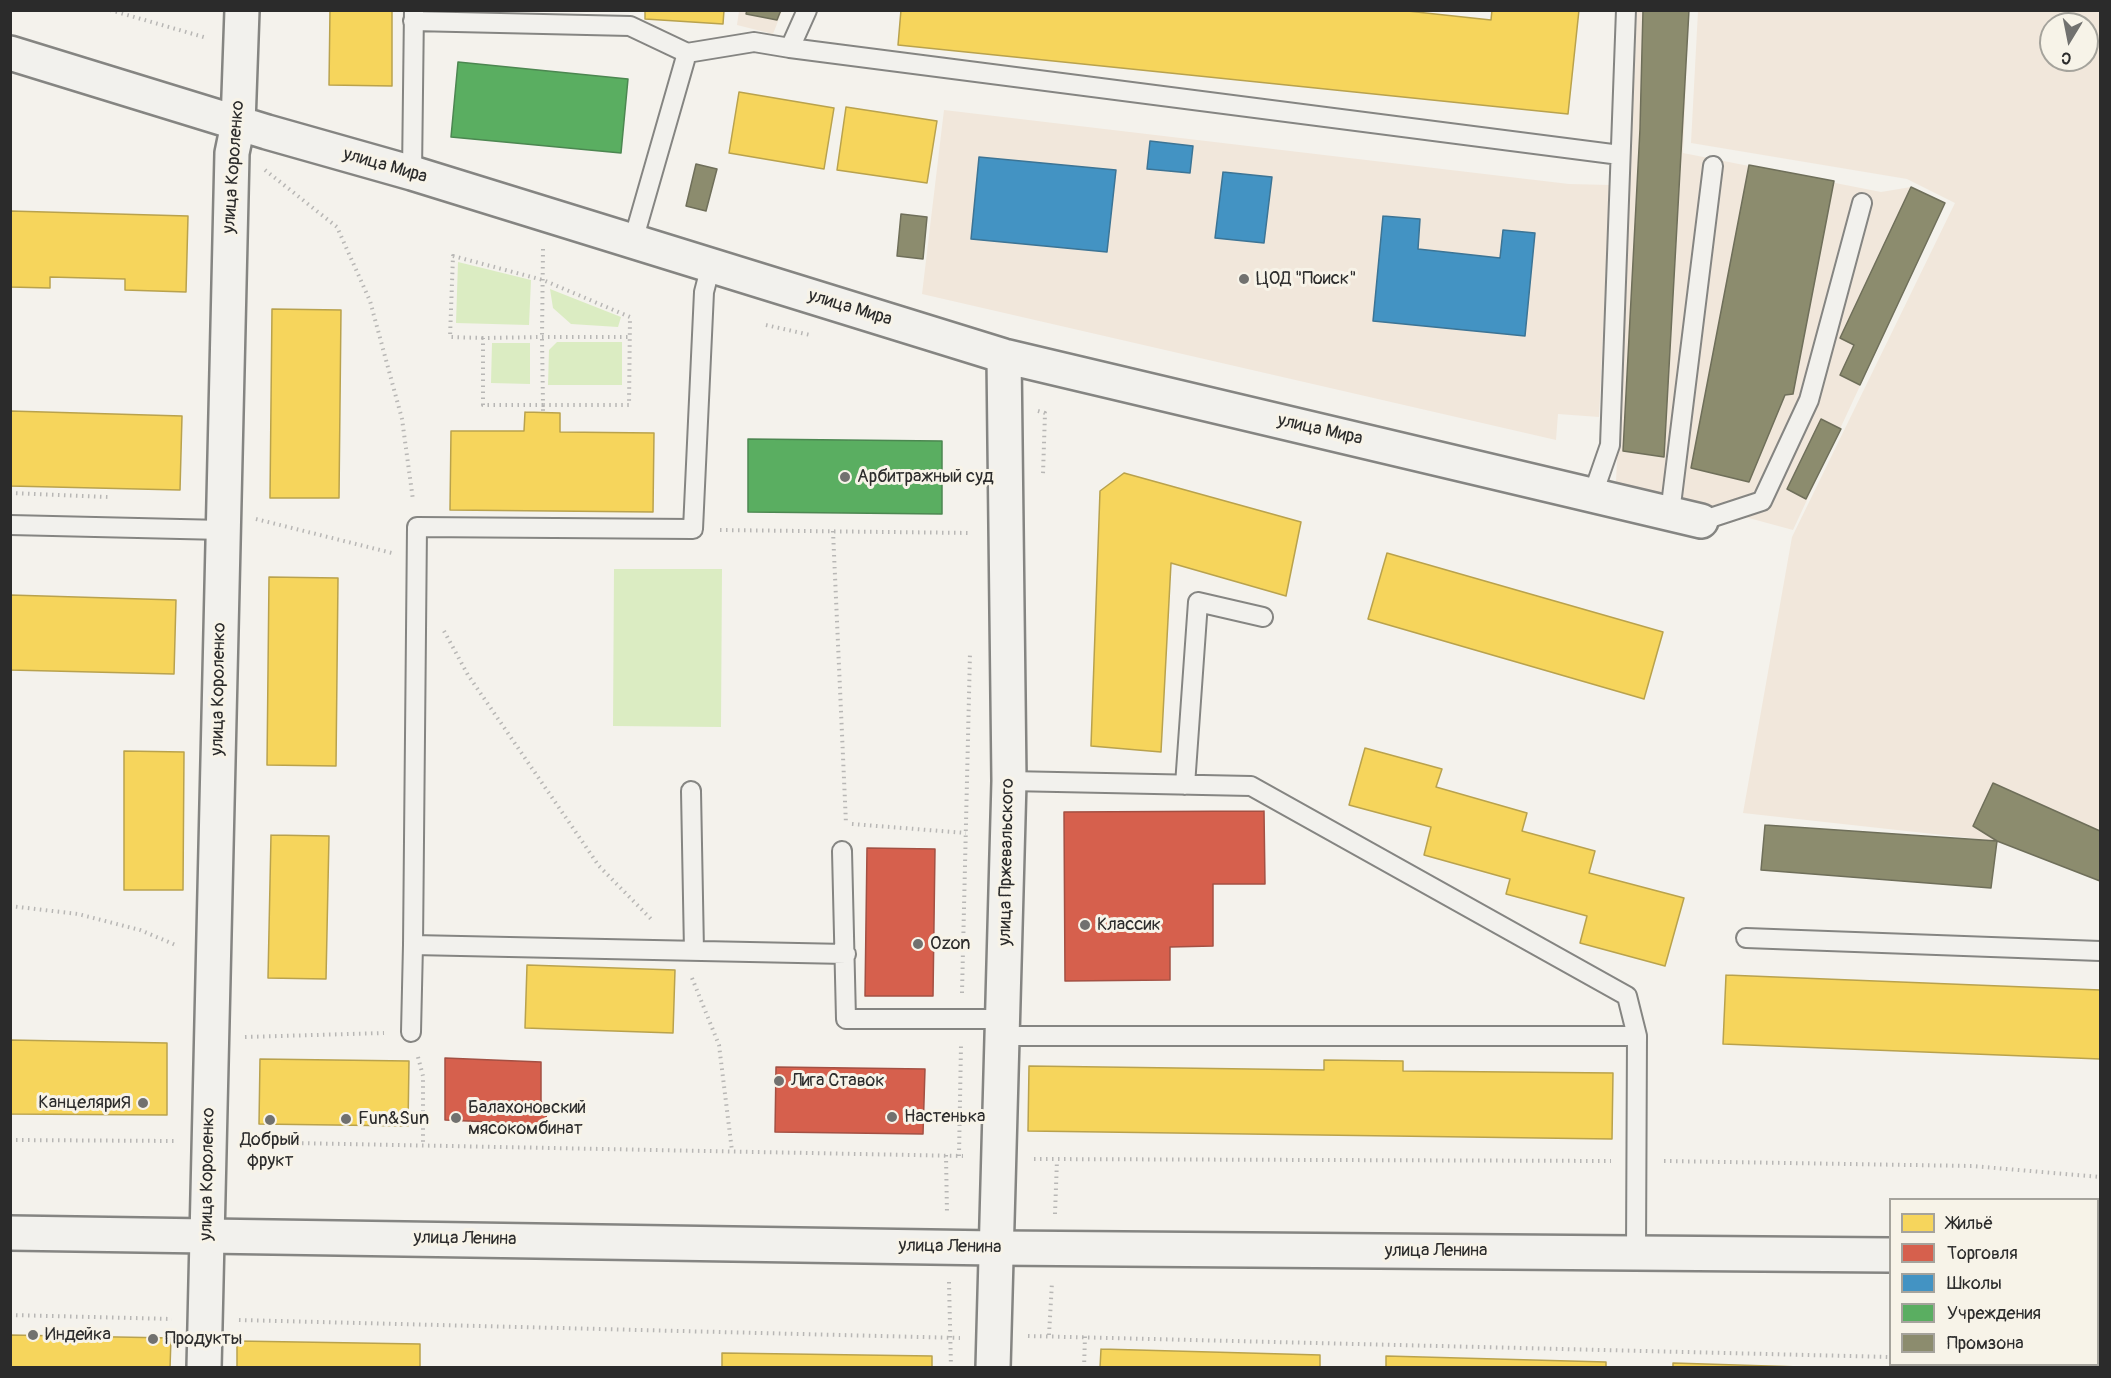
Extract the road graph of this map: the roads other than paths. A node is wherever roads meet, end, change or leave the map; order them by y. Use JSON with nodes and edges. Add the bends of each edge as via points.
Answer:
{"nodes":[{"id":1,"x":242,"y":10,"type":"edge"},
{"id":2,"x":807,"y":10,"type":"edge"},
{"id":3,"x":1626,"y":10,"type":"edge"},
{"id":4,"x":414,"y":16,"type":"edge"},
{"id":5,"x":631,"y":18,"type":"edge"},
{"id":6,"x":790,"y":48,"type":"junction"},
{"id":7,"x":10,"y":53,"type":"edge"},
{"id":8,"x":687,"y":53,"type":"junction"},
{"id":9,"x":238,"y":124,"type":"junction"},
{"id":10,"x":1620,"y":155,"type":"junction"},
{"id":11,"x":1713,"y":166,"type":"dead end"},
{"id":12,"x":412,"y":173,"type":"junction"},
{"id":13,"x":1862,"y":203,"type":"dead end"},
{"id":14,"x":633,"y":241,"type":"junction"},
{"id":15,"x":711,"y":265,"type":"junction"},
{"id":16,"x":1004,"y":356,"type":"junction"},
{"id":17,"x":1593,"y":494,"type":"junction"},
{"id":18,"x":1685,"y":517,"type":"junction"},
{"id":19,"x":10,"y":525,"type":"edge"},
{"id":20,"x":223,"y":530,"type":"junction"},
{"id":21,"x":1263,"y":617,"type":"dead end"},
{"id":22,"x":1009,"y":781,"type":"junction"},
{"id":23,"x":1185,"y":785,"type":"junction"},
{"id":24,"x":691,"y":791,"type":"dead end"},
{"id":25,"x":842,"y":851,"type":"road end"},
{"id":26,"x":1746,"y":938,"type":"dead end"},
{"id":27,"x":412,"y":945,"type":"junction"},
{"id":28,"x":687,"y":951,"type":"junction"},
{"id":29,"x":2100,"y":951,"type":"edge"},
{"id":30,"x":846,"y":954,"type":"junction"},
{"id":31,"x":1003,"y":1027,"type":"junction"},
{"id":32,"x":411,"y":1032,"type":"road end"},
{"id":33,"x":1637,"y":1036,"type":"junction"},
{"id":34,"x":10,"y":1233,"type":"edge"},
{"id":35,"x":206,"y":1235,"type":"junction"},
{"id":36,"x":996,"y":1248,"type":"junction"},
{"id":37,"x":1636,"y":1252,"type":"junction"},
{"id":38,"x":1889,"y":1255,"type":"edge"},
{"id":39,"x":993,"y":1352,"type":"edge"},
{"id":40,"x":204,"y":1368,"type":"edge"}],
"edges":[{"from":1,"to":9,"type":"street","name":"улица Короленко"},
{"from":2,"to":6,"type":"lane"},
{"from":3,"to":10,"type":"lane"},
{"from":4,"to":5,"type":"lane"},
{"from":4,"to":12,"type":"lane"},
{"from":5,"to":8,"type":"lane"},
{"from":6,"to":8,"type":"lane","via":[[754,42]]},
{"from":6,"to":10,"type":"lane"},
{"from":7,"to":9,"type":"street","name":"улица Мира"},
{"from":8,"to":14,"type":"lane"},
{"from":9,"to":12,"type":"street","name":"улица Мира"},
{"from":9,"to":20,"type":"street","name":"улица Короленко","via":[[231,153]]},
{"from":10,"to":17,"type":"lane","via":[[1610,445]]},
{"from":11,"to":18,"type":"lane"},
{"from":12,"to":14,"type":"street","name":"улица Мира"},
{"from":13,"to":18,"type":"lane","via":[[1809,400],[1762,501]]},
{"from":14,"to":15,"type":"street","name":"улица Мира"},
{"from":15,"to":16,"type":"street","name":"улица Мира"},
{"from":15,"to":27,"type":"lane","via":[[704,292],[693,529],[417,526]]},
{"from":16,"to":17,"type":"street","name":"улица Мира"},
{"from":16,"to":22,"type":"street","name":"улица Пржевальского"},
{"from":17,"to":18,"type":"street","name":"улица Мира"},
{"from":19,"to":20,"type":"lane"},
{"from":20,"to":35,"type":"street","name":"улица Короленко"},
{"from":21,"to":23,"type":"lane","via":[[1198,602]]},
{"from":22,"to":23,"type":"lane"},
{"from":22,"to":31,"type":"street","name":"улица Пржевальского"},
{"from":23,"to":33,"type":"lane","via":[[1251,786],[1627,996]]},
{"from":24,"to":28,"type":"lane"},
{"from":25,"to":30,"type":"lane"},
{"from":26,"to":29,"type":"lane"},
{"from":27,"to":28,"type":"lane"},
{"from":27,"to":32,"type":"lane"},
{"from":28,"to":30,"type":"lane"},
{"from":30,"to":31,"type":"lane","via":[[846,1019],[962,1019]]},
{"from":31,"to":33,"type":"lane"},
{"from":31,"to":36,"type":"street","name":"улица Пржевальского"},
{"from":33,"to":37,"type":"lane"},
{"from":34,"to":35,"type":"street","name":"улица Ленина"},
{"from":35,"to":36,"type":"street","name":"улица Ленина"},
{"from":35,"to":40,"type":"street","name":"улица Короленко"},
{"from":36,"to":37,"type":"street","name":"улица Ленина"},
{"from":36,"to":39,"type":"street","name":"улица Пржевальского"},
{"from":37,"to":38,"type":"street","name":"улица Ленина"}]}
